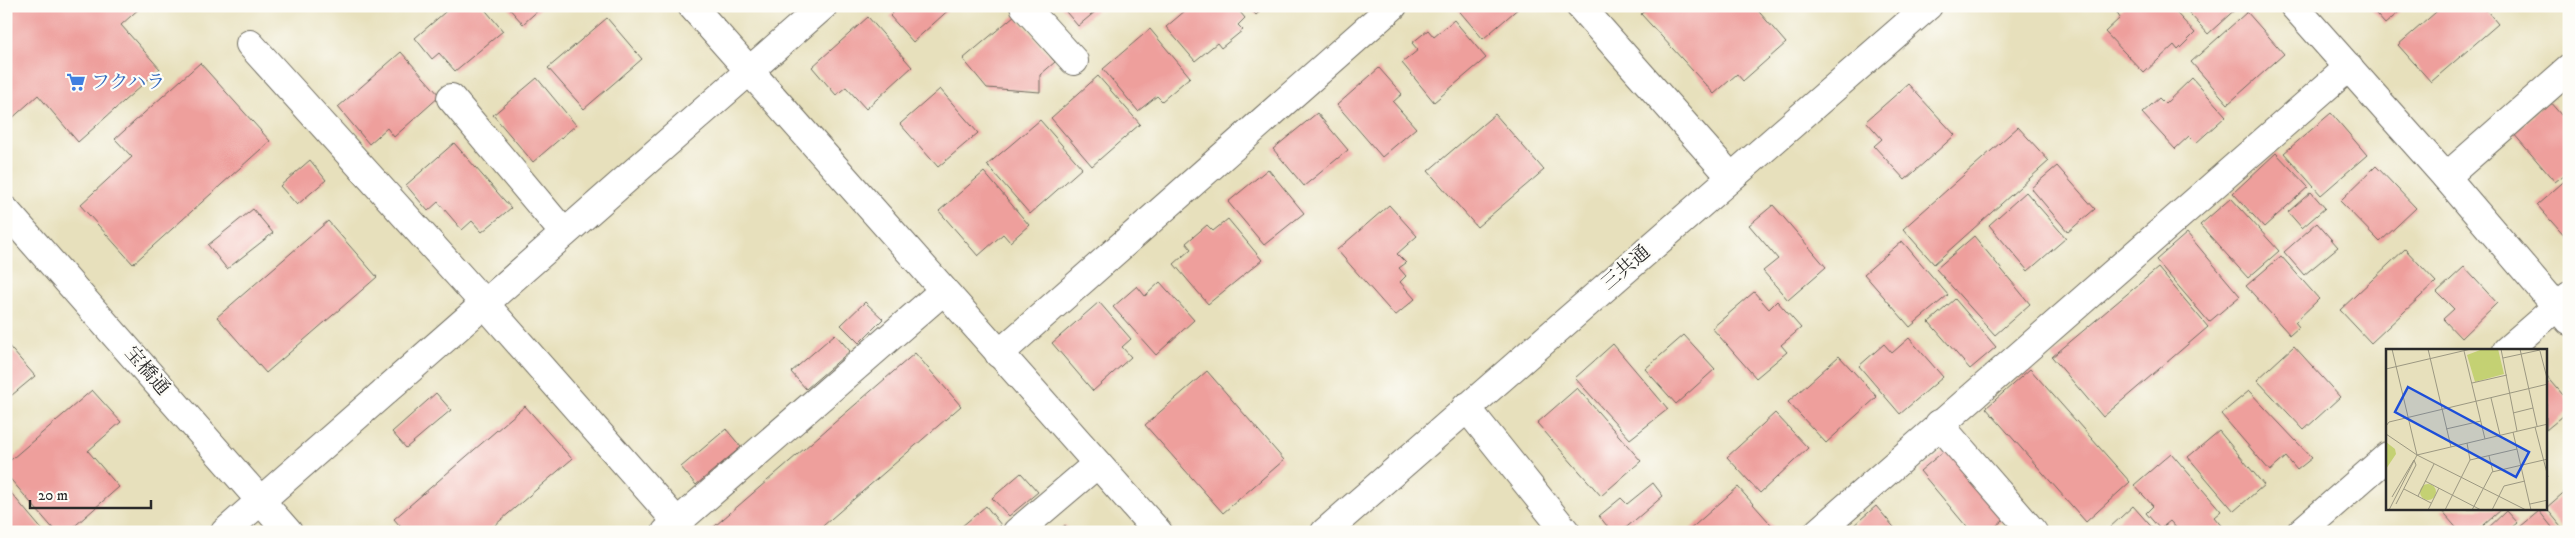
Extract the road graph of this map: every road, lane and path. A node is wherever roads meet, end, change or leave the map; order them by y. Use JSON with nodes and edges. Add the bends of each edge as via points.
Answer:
{"nodes":[{"id":1,"x":692,"y":6,"type":"edge"},
{"id":2,"x":823,"y":6,"type":"edge"},
{"id":3,"x":1024,"y":6,"type":"edge"},
{"id":4,"x":1393,"y":6,"type":"edge"},
{"id":5,"x":1580,"y":6,"type":"edge"},
{"id":6,"x":1928,"y":6,"type":"edge"},
{"id":7,"x":2294,"y":6,"type":"edge"},
{"id":8,"x":250,"y":44,"type":"dead end"},
{"id":9,"x":1074,"y":61,"type":"dead end"},
{"id":10,"x":2349,"y":67,"type":"junction"},
{"id":11,"x":2569,"y":69,"type":"edge"},
{"id":12,"x":749,"y":72,"type":"junction"},
{"id":13,"x":451,"y":98,"type":"dead end"},
{"id":14,"x":1731,"y":177,"type":"junction"},
{"id":15,"x":2446,"y":177,"type":"junction"},
{"id":16,"x":6,"y":211,"type":"edge"},
{"id":17,"x":564,"y":233,"type":"junction"},
{"id":18,"x":943,"y":291,"type":"junction"},
{"id":19,"x":484,"y":303,"type":"junction"},
{"id":20,"x":2565,"y":308,"type":"edge"},
{"id":21,"x":2508,"y":349,"type":"edge"},
{"id":22,"x":999,"y":354,"type":"junction"},
{"id":23,"x":1466,"y":407,"type":"junction"},
{"id":24,"x":1939,"y":424,"type":"junction"},
{"id":25,"x":2386,"y":458,"type":"edge"},
{"id":26,"x":1097,"y":464,"type":"junction"},
{"id":27,"x":260,"y":500,"type":"junction"},
{"id":28,"x":672,"y":527,"type":"edge"},
{"id":29,"x":225,"y":532,"type":"edge"},
{"id":30,"x":288,"y":532,"type":"edge"},
{"id":31,"x":1017,"y":532,"type":"edge"},
{"id":32,"x":1158,"y":532,"type":"edge"},
{"id":33,"x":1325,"y":532,"type":"edge"},
{"id":34,"x":1566,"y":532,"type":"edge"},
{"id":35,"x":1818,"y":532,"type":"edge"},
{"id":36,"x":2033,"y":532,"type":"edge"},
{"id":37,"x":2301,"y":532,"type":"edge"}],
"edges":[{"from":1,"to":12,"type":"street"},
{"from":2,"to":12,"type":"street"},
{"from":3,"to":9,"type":"street"},
{"from":4,"to":22,"type":"street"},
{"from":5,"to":14,"type":"street"},
{"from":6,"to":14,"type":"street","name":"三共通"},
{"from":7,"to":10,"type":"street"},
{"from":8,"to":19,"type":"street"},
{"from":10,"to":15,"type":"street"},
{"from":10,"to":24,"type":"street"},
{"from":11,"to":15,"type":"street"},
{"from":12,"to":17,"type":"street"},
{"from":12,"to":18,"type":"street"},
{"from":13,"to":17,"type":"street"},
{"from":14,"to":23,"type":"street","name":"三共通"},
{"from":15,"to":20,"type":"street"},
{"from":16,"to":27,"type":"street","name":"宝橋通"},
{"from":17,"to":19,"type":"street"},
{"from":18,"to":22,"type":"street"},
{"from":18,"to":28,"type":"street"},
{"from":19,"to":27,"type":"street"},
{"from":19,"to":28,"type":"street"},
{"from":20,"to":21,"type":"street"},
{"from":22,"to":26,"type":"street"},
{"from":23,"to":33,"type":"street","name":"三共通"},
{"from":23,"to":34,"type":"street"},
{"from":24,"to":35,"type":"street"},
{"from":24,"to":36,"type":"street"},
{"from":25,"to":37,"type":"street"},
{"from":26,"to":31,"type":"street"},
{"from":26,"to":32,"type":"street"},
{"from":27,"to":29,"type":"street"},
{"from":27,"to":30,"type":"street","name":"宝橋通"}]}
